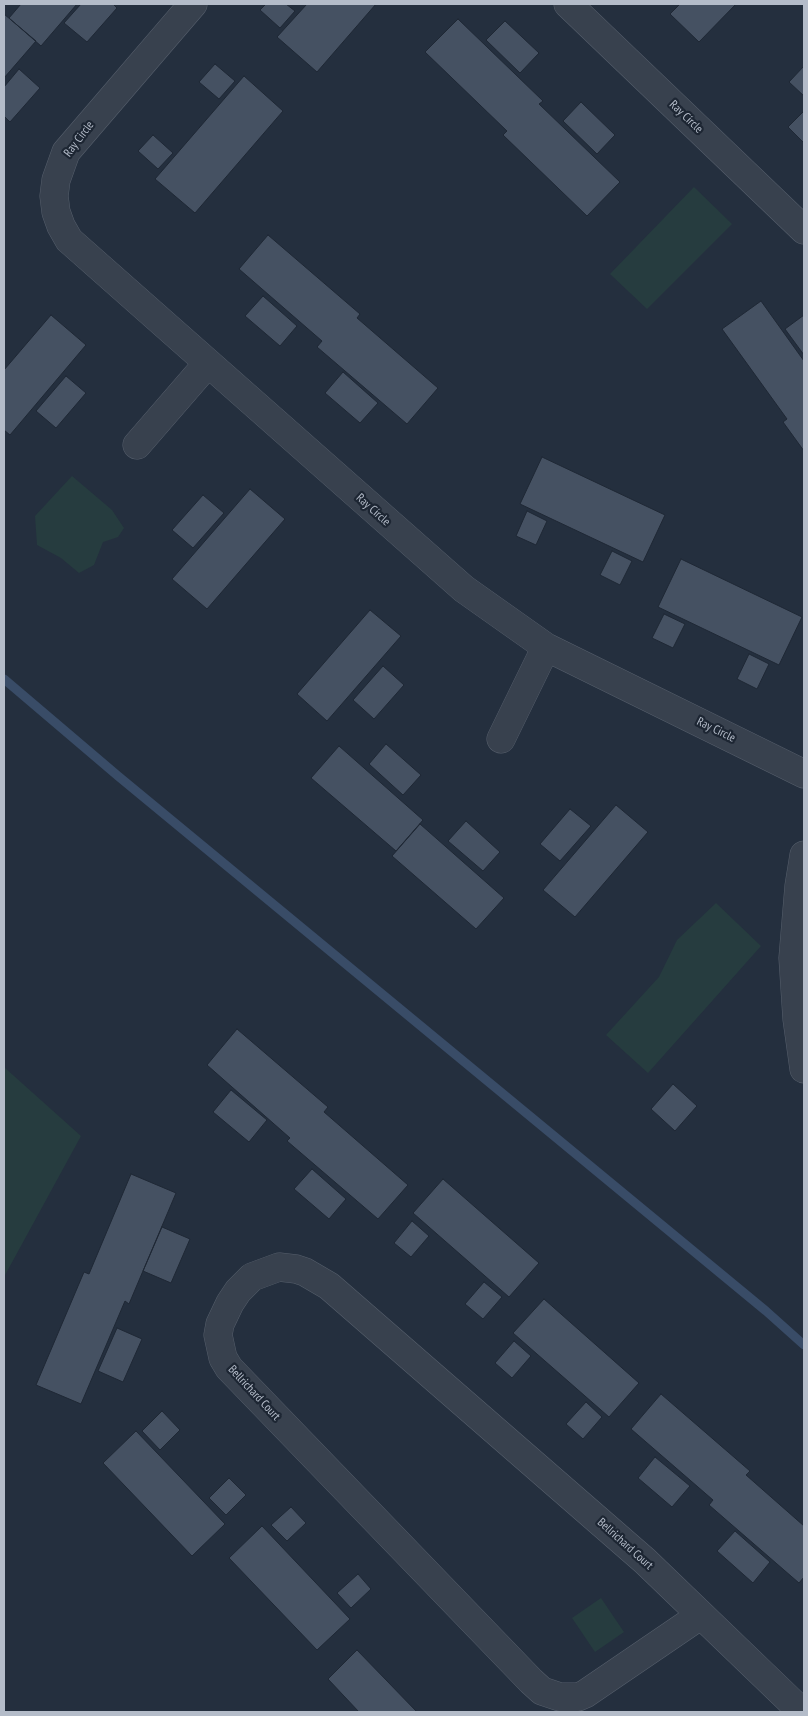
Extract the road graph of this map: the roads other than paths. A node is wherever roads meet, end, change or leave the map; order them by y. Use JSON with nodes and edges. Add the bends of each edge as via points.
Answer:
{"nodes":[{"id":1,"x":193,"y":4,"type":"edge"},
{"id":2,"x":568,"y":4,"type":"edge"},
{"id":3,"x":804,"y":230,"type":"edge"},
{"id":4,"x":208,"y":363,"type":"junction"},
{"id":5,"x":137,"y":445,"type":"dead end"},
{"id":6,"x":546,"y":647,"type":"junction"},
{"id":7,"x":501,"y":738,"type":"dead end"},
{"id":8,"x":804,"y":774,"type":"edge"},
{"id":9,"x":804,"y":855,"type":"edge"},
{"id":10,"x":804,"y":1070,"type":"edge"},
{"id":11,"x":701,"y":1615,"type":"junction"},
{"id":12,"x":802,"y":1712,"type":"edge"}],
"edges":[{"from":1,"to":4,"type":"street","name":"Ray Circle","via":[[73,143],[61,164],[54,196],[56,212],[69,240]]},
{"from":2,"to":3,"type":"street","name":"Ray Circle"},
{"from":4,"to":5,"type":"street"},
{"from":4,"to":6,"type":"street","name":"Ray Circle","via":[[464,589]]},
{"from":6,"to":7,"type":"street"},
{"from":6,"to":8,"type":"street","name":"Ray Circle"},
{"from":9,"to":10,"type":"street","via":[[798,886],[793,958]]},
{"from":11,"to":11,"type":"street","name":"Bellrichard Court","via":[[585,1694],[560,1697],[542,1691],[229,1368],[223,1358],[218,1335],[220,1324],[238,1291],[252,1277],[279,1267],[305,1272],[322,1282],[645,1561]]},
{"from":11,"to":12,"type":"street","name":"Bellrichard Court"}]}
